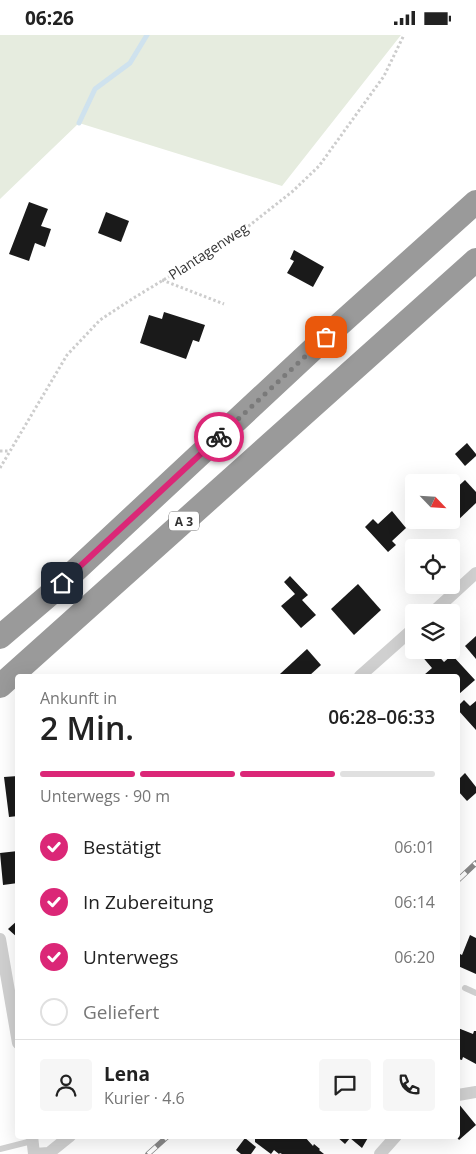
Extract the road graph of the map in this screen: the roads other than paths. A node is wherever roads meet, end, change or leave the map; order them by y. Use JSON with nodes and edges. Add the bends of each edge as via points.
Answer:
{"nodes":[{"id":1,"x":476,"y":203,"type":"edge"},
{"id":2,"x":476,"y":259,"type":"edge"},
{"id":3,"x":476,"y":573,"type":"edge"},
{"id":4,"x":442,"y":604,"type":"edge"},
{"id":5,"x":405,"y":636,"type":"edge"},
{"id":6,"x":0,"y":637,"type":"edge"},
{"id":7,"x":362,"y":674,"type":"edge"},
{"id":8,"x":0,"y":686,"type":"edge"},
{"id":9,"x":0,"y":939,"type":"edge"},
{"id":10,"x":465,"y":989,"type":"dead end"},
{"id":11,"x":9,"y":993,"type":"edge"},
{"id":12,"x":476,"y":993,"type":"edge"},
{"id":13,"x":15,"y":1026,"type":"edge"},
{"id":14,"x":460,"y":1091,"type":"edge"},
{"id":15,"x":476,"y":1092,"type":"edge"},
{"id":16,"x":29,"y":1139,"type":"edge"},
{"id":17,"x":32,"y":1139,"type":"edge"},
{"id":18,"x":66,"y":1139,"type":"edge"},
{"id":19,"x":393,"y":1139,"type":"edge"},
{"id":20,"x":0,"y":1149,"type":"edge"},
{"id":21,"x":34,"y":1154,"type":"edge"},
{"id":22,"x":380,"y":1154,"type":"edge"}],
"edges":[{"from":1,"to":6,"type":"highway","number":"A 3","via":[[340,323]]},
{"from":2,"to":8,"type":"highway","number":"A 3"},
{"from":3,"to":4,"type":"street"},
{"from":5,"to":7,"type":"street"},
{"from":9,"to":11,"type":"street"},
{"from":10,"to":12,"type":"lane"},
{"from":11,"to":13,"type":"street"},
{"from":14,"to":15,"type":"street"},
{"from":16,"to":20,"type":"lane"},
{"from":17,"to":21,"type":"street"},
{"from":18,"to":21,"type":"street","via":[[49,1153]]},
{"from":19,"to":22,"type":"street"}]}
